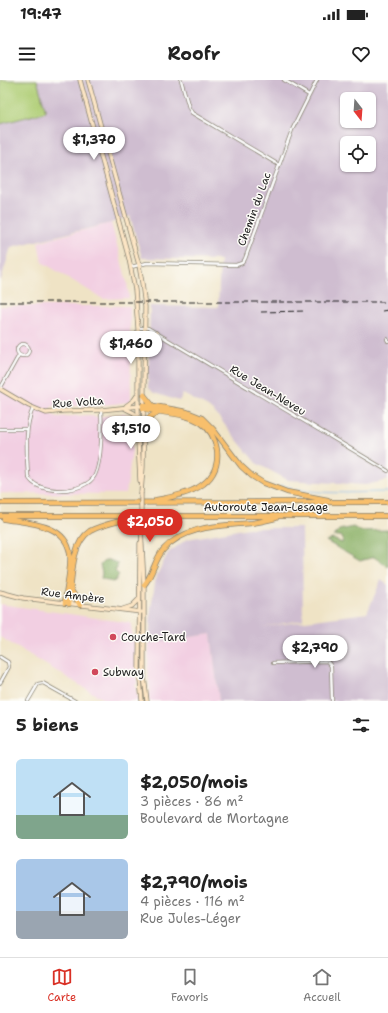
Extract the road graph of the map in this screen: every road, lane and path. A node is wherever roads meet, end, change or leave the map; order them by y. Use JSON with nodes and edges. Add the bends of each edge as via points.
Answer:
{"nodes":[{"id":1,"x":80,"y":80,"type":"edge"},
{"id":2,"x":88,"y":80,"type":"edge"},
{"id":3,"x":181,"y":80,"type":"edge"},
{"id":4,"x":284,"y":80,"type":"edge"},
{"id":5,"x":317,"y":80,"type":"edge"},
{"id":6,"x":309,"y":95,"type":"junction"},
{"id":7,"x":279,"y":165,"type":"junction"},
{"id":8,"x":139,"y":265,"type":"junction"},
{"id":9,"x":131,"y":267,"type":"junction"},
{"id":10,"x":145,"y":327,"type":"junction"},
{"id":11,"x":138,"y":328,"type":"junction"},
{"id":12,"x":156,"y":332,"type":"junction"},
{"id":13,"x":144,"y":340,"type":"junction"},
{"id":14,"x":19,"y":355,"type":"junction"},
{"id":15,"x":0,"y":389,"type":"edge"},
{"id":16,"x":138,"y":393,"type":"junction"},
{"id":17,"x":144,"y":395,"type":"junction"},
{"id":18,"x":142,"y":406,"type":"junction"},
{"id":19,"x":152,"y":406,"type":"junction"},
{"id":20,"x":124,"y":407,"type":"junction"},
{"id":21,"x":33,"y":408,"type":"junction"},
{"id":22,"x":101,"y":410,"type":"junction"},
{"id":23,"x":158,"y":412,"type":"junction"},
{"id":24,"x":138,"y":418,"type":"junction"},
{"id":25,"x":143,"y":424,"type":"junction"},
{"id":26,"x":0,"y":429,"type":"edge"},
{"id":27,"x":27,"y":429,"type":"junction"},
{"id":28,"x":388,"y":470,"type":"edge"},
{"id":29,"x":141,"y":493,"type":"junction"},
{"id":30,"x":146,"y":502,"type":"junction"},
{"id":31,"x":335,"y":502,"type":"junction"},
{"id":32,"x":388,"y":502,"type":"edge"},
{"id":33,"x":0,"y":503,"type":"edge"},
{"id":34,"x":142,"y":516,"type":"junction"},
{"id":35,"x":286,"y":516,"type":"junction"},
{"id":36,"x":388,"y":516,"type":"edge"},
{"id":37,"x":0,"y":517,"type":"edge"},
{"id":38,"x":141,"y":526,"type":"junction"},
{"id":39,"x":144,"y":585,"type":"junction"},
{"id":40,"x":71,"y":590,"type":"junction"},
{"id":41,"x":0,"y":592,"type":"edge"},
{"id":42,"x":139,"y":599,"type":"junction"},
{"id":43,"x":67,"y":604,"type":"junction"},
{"id":44,"x":80,"y":605,"type":"junction"},
{"id":45,"x":122,"y":610,"type":"junction"},
{"id":46,"x":139,"y":612,"type":"junction"},
{"id":47,"x":144,"y":613,"type":"junction"},
{"id":48,"x":0,"y":657,"type":"edge"},
{"id":49,"x":274,"y":663,"type":"dead end"},
{"id":50,"x":0,"y":683,"type":"edge"},
{"id":51,"x":28,"y":701,"type":"edge"},
{"id":52,"x":75,"y":701,"type":"edge"},
{"id":53,"x":142,"y":701,"type":"edge"},
{"id":54,"x":147,"y":701,"type":"edge"},
{"id":55,"x":332,"y":701,"type":"edge"}],
"edges":[{"from":1,"to":9,"type":"main road"},
{"from":2,"to":8,"type":"main road"},
{"from":3,"to":7,"type":"street","via":[[192,113]]},
{"from":4,"to":6,"type":"street"},
{"from":5,"to":6,"type":"street","name":"Chemin du Lac"},
{"from":6,"to":7,"type":"street","name":"Chemin du Lac"},
{"from":7,"to":8,"type":"street","name":"Chemin du Lac","via":[[242,263]]},
{"from":8,"to":9,"type":"street","name":"Chemin du Lac"},
{"from":8,"to":10,"type":"main road"},
{"from":9,"to":11,"type":"main road"},
{"from":10,"to":11,"type":"street"},
{"from":10,"to":12,"type":"street","name":"Rue Jean-Neveu"},
{"from":10,"to":13,"type":"main road"},
{"from":11,"to":16,"type":"main road"},
{"from":12,"to":13,"type":"main road"},
{"from":12,"to":28,"type":"street","name":"Rue Jean-Neveu"},
{"from":13,"to":17,"type":"main road"},
{"from":14,"to":14,"type":"street","via":[[26,355],[28,346],[18,345],[16,348]]},
{"from":14,"to":15,"type":"street"},
{"from":15,"to":21,"type":"main road","name":"Rue Volta"},
{"from":16,"to":18,"type":"main road"},
{"from":16,"to":20,"type":"main road","via":[[134,400]]},
{"from":17,"to":18,"type":"main road"},
{"from":17,"to":19,"type":"highway"},
{"from":18,"to":19,"type":"highway"},
{"from":18,"to":20,"type":"main road","name":"Rue Volta"},
{"from":18,"to":23,"type":"highway"},
{"from":18,"to":24,"type":"main road"},
{"from":18,"to":25,"type":"main road"},
{"from":19,"to":31,"type":"highway","via":[[187,412],[204,419],[240,466],[263,483],[287,492]]},
{"from":20,"to":22,"type":"main road","name":"Rue Volta"},
{"from":20,"to":24,"type":"main road"},
{"from":21,"to":22,"type":"main road","name":"Rue Volta","via":[[46,413]]},
{"from":21,"to":27,"type":"street"},
{"from":22,"to":27,"type":"street","via":[[97,469],[91,481],[81,487],[49,489],[33,483],[28,476]]},
{"from":23,"to":25,"type":"highway"},
{"from":23,"to":30,"type":"highway","via":[[188,417],[200,422],[214,438],[217,459],[211,475],[198,488],[178,496]]},
{"from":24,"to":29,"type":"main road"},
{"from":25,"to":29,"type":"main road"},
{"from":26,"to":27,"type":"street"},
{"from":29,"to":38,"type":"main road","bridge":true},
{"from":30,"to":31,"type":"highway","name":"Autoroute Jean-Lesage"},
{"from":30,"to":33,"type":"highway","name":"Autoroute Jean-Lesage"},
{"from":31,"to":32,"type":"highway","name":"Autoroute Jean-Lesage"},
{"from":34,"to":35,"type":"highway","name":"Autoroute Jean-Lesage"},
{"from":34,"to":37,"type":"highway","name":"Autoroute Jean-Lesage"},
{"from":34,"to":40,"type":"highway","via":[[106,524],[84,536],[76,551]]},
{"from":35,"to":36,"type":"highway","name":"Autoroute Jean-Lesage"},
{"from":35,"to":39,"type":"highway","via":[[201,529],[185,534],[162,552]]},
{"from":37,"to":43,"type":"highway","via":[[47,527],[63,538],[70,556]]},
{"from":38,"to":39,"type":"main road"},
{"from":38,"to":42,"type":"main road"},
{"from":39,"to":47,"type":"main road"},
{"from":40,"to":43,"type":"highway"},
{"from":40,"to":44,"type":"highway"},
{"from":41,"to":43,"type":"main road","name":"Rue Ampère","via":[[20,598]]},
{"from":42,"to":45,"type":"main road","via":[[132,606]]},
{"from":42,"to":46,"type":"main road"},
{"from":43,"to":44,"type":"main road","name":"Rue Ampère"},
{"from":44,"to":45,"type":"main road","name":"Rue Ampère"},
{"from":45,"to":46,"type":"main road","name":"Rue Ampère"},
{"from":46,"to":47,"type":"main road","name":"Rue Ampère"},
{"from":46,"to":53,"type":"main road","via":[[138,669]]},
{"from":47,"to":54,"type":"main road","via":[[144,672]]},
{"from":48,"to":50,"type":"street","via":[[8,662],[9,667]]},
{"from":49,"to":55,"type":"street","via":[[327,661],[331,666]]},
{"from":51,"to":52,"type":"street","via":[[40,682]]}]}
